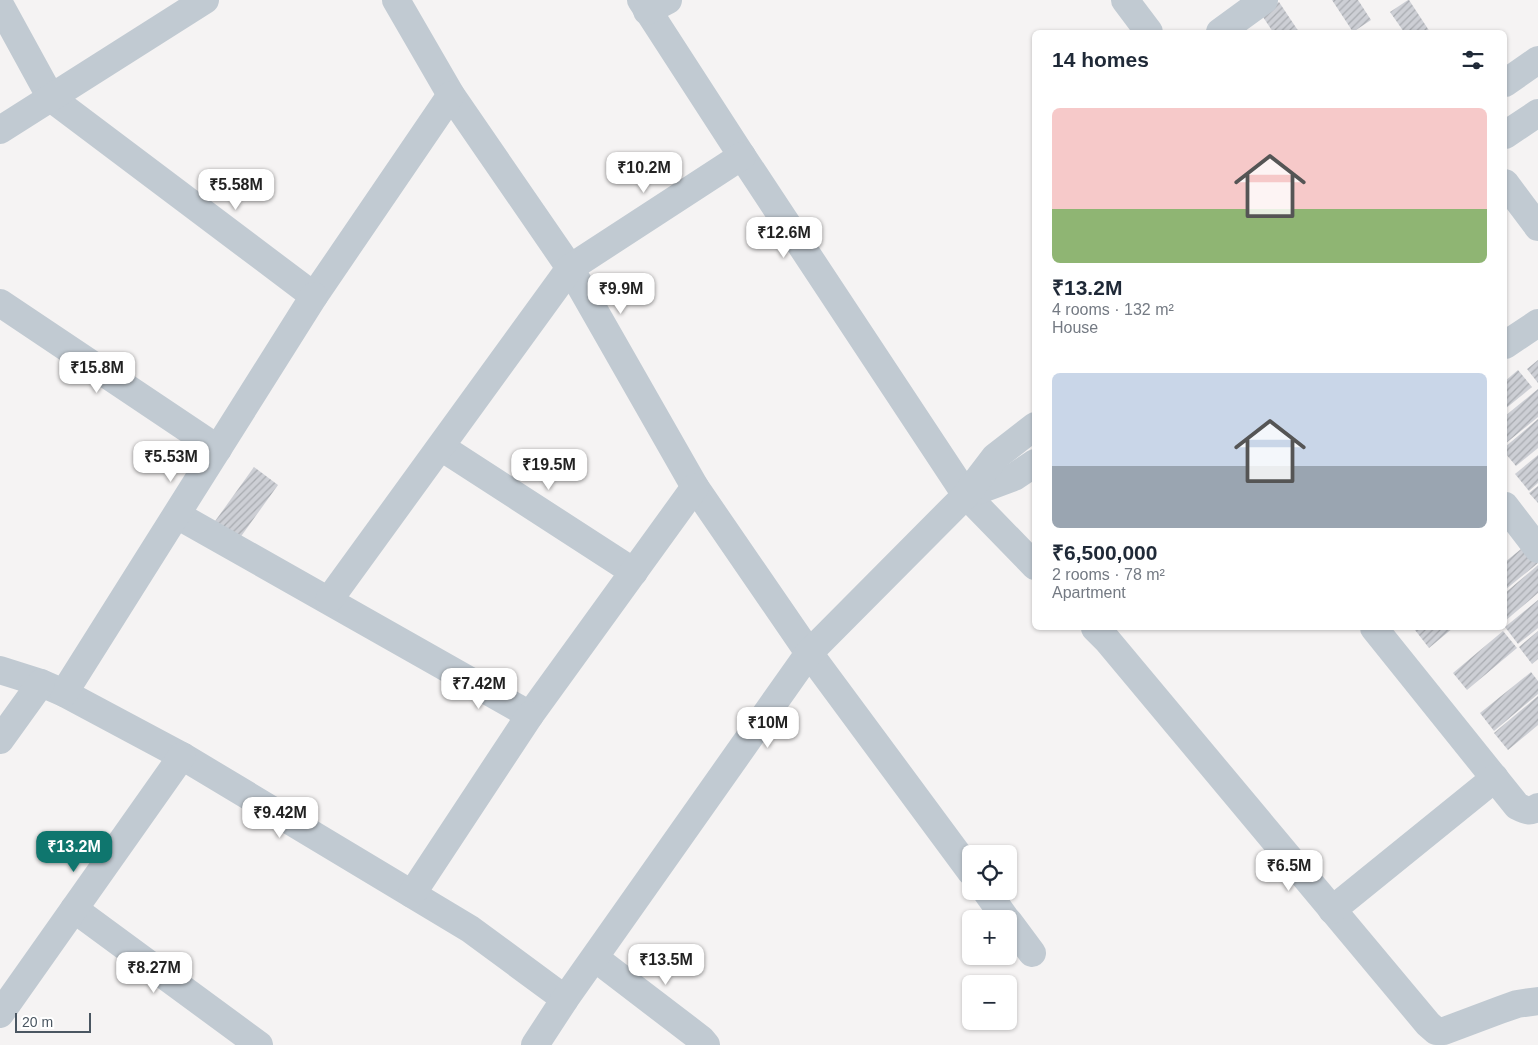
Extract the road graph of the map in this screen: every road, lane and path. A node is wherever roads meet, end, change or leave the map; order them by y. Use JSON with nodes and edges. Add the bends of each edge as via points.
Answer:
{"nodes":[{"id":1,"x":206,"y":0,"type":"edge"},
{"id":2,"x":396,"y":0,"type":"edge"},
{"id":3,"x":1125,"y":0,"type":"edge"},
{"id":4,"x":1264,"y":0,"type":"edge"},
{"id":5,"x":652,"y":4,"type":"edge"},
{"id":6,"x":0,"y":6,"type":"edge"},
{"id":7,"x":1148,"y":30,"type":"edge"},
{"id":8,"x":1223,"y":30,"type":"edge"},
{"id":9,"x":1538,"y":60,"type":"edge"},
{"id":10,"x":1507,"y":82,"type":"edge"},
{"id":11,"x":451,"y":95,"type":"junction"},
{"id":12,"x":51,"y":98,"type":"junction"},
{"id":13,"x":1538,"y":113,"type":"edge"},
{"id":14,"x":0,"y":130,"type":"edge"},
{"id":15,"x":1507,"y":134,"type":"edge"},
{"id":16,"x":742,"y":156,"type":"junction"},
{"id":17,"x":1507,"y":185,"type":"edge"},
{"id":18,"x":1538,"y":226,"type":"edge"},
{"id":19,"x":570,"y":268,"type":"junction"},
{"id":20,"x":314,"y":296,"type":"junction"},
{"id":21,"x":0,"y":303,"type":"edge"},
{"id":22,"x":1538,"y":323,"type":"edge"},
{"id":23,"x":1507,"y":344,"type":"edge"},
{"id":24,"x":1032,"y":428,"type":"edge"},
{"id":25,"x":441,"y":446,"type":"junction"},
{"id":26,"x":218,"y":449,"type":"junction"},
{"id":27,"x":1032,"y":464,"type":"edge"},
{"id":28,"x":695,"y":488,"type":"junction"},
{"id":29,"x":966,"y":495,"type":"junction"},
{"id":30,"x":1507,"y":509,"type":"edge"},
{"id":31,"x":177,"y":515,"type":"junction"},
{"id":32,"x":1538,"y":549,"type":"edge"},
{"id":33,"x":1032,"y":563,"type":"edge"},
{"id":34,"x":634,"y":572,"type":"junction"},
{"id":35,"x":329,"y":600,"type":"junction"},
{"id":36,"x":1376,"y":630,"type":"edge"},
{"id":37,"x":1109,"y":632,"type":"edge"},
{"id":38,"x":809,"y":654,"type":"junction"},
{"id":39,"x":0,"y":670,"type":"edge"},
{"id":40,"x":53,"y":688,"type":"junction"},
{"id":41,"x":530,"y":714,"type":"junction"},
{"id":42,"x":0,"y":740,"type":"edge"},
{"id":43,"x":182,"y":756,"type":"junction"},
{"id":44,"x":1495,"y":778,"type":"junction"},
{"id":45,"x":1538,"y":807,"type":"edge"},
{"id":46,"x":962,"y":860,"type":"edge"},
{"id":47,"x":412,"y":894,"type":"junction"},
{"id":48,"x":74,"y":909,"type":"junction"},
{"id":49,"x":1332,"y":910,"type":"junction"},
{"id":50,"x":1017,"y":933,"type":"edge"},
{"id":51,"x":1032,"y":953,"type":"dead end"},
{"id":52,"x":595,"y":958,"type":"junction"},
{"id":53,"x":565,"y":999,"type":"junction"},
{"id":54,"x":1538,"y":1001,"type":"edge"},
{"id":55,"x":0,"y":1014,"type":"edge"},
{"id":56,"x":259,"y":1045,"type":"edge"},
{"id":57,"x":535,"y":1045,"type":"edge"},
{"id":58,"x":706,"y":1045,"type":"edge"}],
"edges":[{"from":1,"to":12,"type":"street"},
{"from":2,"to":11,"type":"street"},
{"from":3,"to":7,"type":"street"},
{"from":4,"to":8,"type":"street"},
{"from":5,"to":16,"type":"street"},
{"from":6,"to":12,"type":"street"},
{"from":9,"to":10,"type":"street"},
{"from":11,"to":19,"type":"street"},
{"from":11,"to":20,"type":"street"},
{"from":12,"to":14,"type":"street"},
{"from":12,"to":20,"type":"street"},
{"from":13,"to":15,"type":"street"},
{"from":16,"to":19,"type":"street"},
{"from":16,"to":29,"type":"street"},
{"from":17,"to":18,"type":"street"},
{"from":19,"to":25,"type":"street"},
{"from":19,"to":28,"type":"street"},
{"from":20,"to":26,"type":"street"},
{"from":21,"to":26,"type":"street"},
{"from":22,"to":23,"type":"street"},
{"from":24,"to":29,"type":"street","via":[[995,457]]},
{"from":25,"to":34,"type":"street"},
{"from":25,"to":35,"type":"street"},
{"from":26,"to":31,"type":"street"},
{"from":27,"to":29,"type":"street","via":[[1014,477]]},
{"from":28,"to":34,"type":"street"},
{"from":28,"to":38,"type":"street"},
{"from":29,"to":33,"type":"street"},
{"from":29,"to":38,"type":"street"},
{"from":30,"to":32,"type":"street"},
{"from":31,"to":35,"type":"street"},
{"from":31,"to":40,"type":"street"},
{"from":34,"to":41,"type":"street"},
{"from":35,"to":41,"type":"street"},
{"from":36,"to":44,"type":"street"},
{"from":37,"to":49,"type":"street"},
{"from":38,"to":46,"type":"street"},
{"from":38,"to":52,"type":"street"},
{"from":39,"to":40,"type":"street"},
{"from":40,"to":42,"type":"street"},
{"from":40,"to":43,"type":"street"},
{"from":41,"to":47,"type":"street"},
{"from":43,"to":47,"type":"street"},
{"from":43,"to":48,"type":"street"},
{"from":44,"to":45,"type":"street","via":[[1517,806],[1526,811]]},
{"from":44,"to":49,"type":"street"},
{"from":47,"to":53,"type":"street","via":[[470,929]]},
{"from":48,"to":55,"type":"street"},
{"from":48,"to":56,"type":"street"},
{"from":49,"to":54,"type":"street","via":[[1436,1031],[1444,1031],[1517,1004]]},
{"from":50,"to":51,"type":"street"},
{"from":52,"to":53,"type":"street"},
{"from":52,"to":58,"type":"street"},
{"from":53,"to":57,"type":"street"}]}
